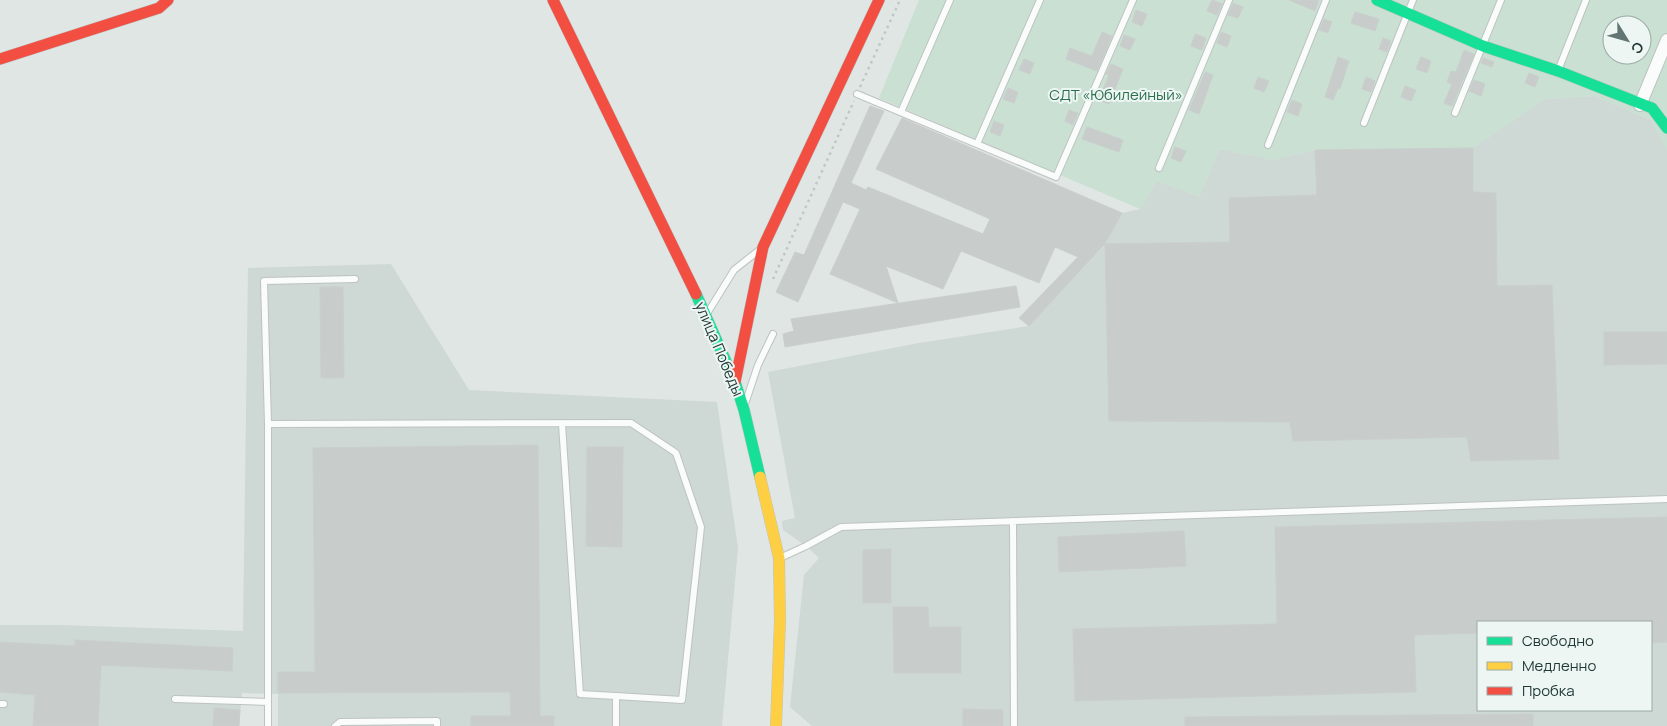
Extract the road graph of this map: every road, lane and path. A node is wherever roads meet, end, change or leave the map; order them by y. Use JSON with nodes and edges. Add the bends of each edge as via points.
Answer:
{"nodes":[{"id":1,"x":168,"y":0,"type":"edge"},
{"id":2,"x":553,"y":0,"type":"edge"},
{"id":3,"x":879,"y":0,"type":"edge"},
{"id":4,"x":900,"y":0,"type":"edge"},
{"id":5,"x":950,"y":0,"type":"edge"},
{"id":6,"x":1040,"y":0,"type":"edge"},
{"id":7,"x":1133,"y":0,"type":"edge"},
{"id":8,"x":1229,"y":0,"type":"edge"},
{"id":9,"x":1326,"y":0,"type":"edge"},
{"id":10,"x":1377,"y":0,"type":"edge"},
{"id":11,"x":1413,"y":0,"type":"edge"},
{"id":12,"x":1501,"y":0,"type":"edge"},
{"id":13,"x":1586,"y":0,"type":"edge"},
{"id":14,"x":1408,"y":13,"type":"junction"},
{"id":15,"x":1667,"y":40,"type":"edge"},
{"id":16,"x":1483,"y":46,"type":"junction"},
{"id":17,"x":0,"y":60,"type":"edge"},
{"id":18,"x":1558,"y":71,"type":"junction"},
{"id":19,"x":857,"y":94,"type":"junction"},
{"id":20,"x":1640,"y":104,"type":"junction"},
{"id":21,"x":901,"y":112,"type":"junction"},
{"id":22,"x":1455,"y":113,"type":"dead end"},
{"id":23,"x":1364,"y":123,"type":"dead end"},
{"id":24,"x":1667,"y":127,"type":"edge"},
{"id":25,"x":977,"y":144,"type":"junction"},
{"id":26,"x":1268,"y":145,"type":"dead end"},
{"id":27,"x":1158,"y":168,"type":"dead end"},
{"id":28,"x":763,"y":247,"type":"junction"},
{"id":29,"x":356,"y":279,"type":"dead end"},
{"id":30,"x":772,"y":280,"type":"dead end"},
{"id":31,"x":706,"y":315,"type":"junction"},
{"id":32,"x":773,"y":334,"type":"dead end"},
{"id":33,"x":734,"y":382,"type":"junction"},
{"id":34,"x":744,"y":410,"type":"junction"},
{"id":35,"x":268,"y":424,"type":"junction"},
{"id":36,"x":562,"y":424,"type":"junction"},
{"id":37,"x":1667,"y":499,"type":"edge"},
{"id":38,"x":1013,"y":521,"type":"junction"},
{"id":39,"x":779,"y":558,"type":"junction"},
{"id":40,"x":616,"y":696,"type":"junction"},
{"id":41,"x":175,"y":699,"type":"dead end"},
{"id":42,"x":268,"y":702,"type":"junction"},
{"id":43,"x":268,"y":726,"type":"edge"},
{"id":44,"x":335,"y":726,"type":"edge"},
{"id":45,"x":437,"y":726,"type":"edge"},
{"id":46,"x":616,"y":726,"type":"edge"},
{"id":47,"x":776,"y":726,"type":"edge"},
{"id":48,"x":1014,"y":726,"type":"edge"}],
"edges":[{"from":1,"to":17,"type":"street","via":[[159,8]]},
{"from":2,"to":31,"type":"street","name":"улица Победы"},
{"from":3,"to":28,"type":"street"},
{"from":4,"to":19,"type":"path"},
{"from":5,"to":21,"type":"lane"},
{"from":6,"to":25,"type":"lane"},
{"from":7,"to":25,"type":"lane","via":[[1056,177]]},
{"from":8,"to":27,"type":"lane"},
{"from":9,"to":26,"type":"lane"},
{"from":10,"to":14,"type":"street"},
{"from":11,"to":14,"type":"lane"},
{"from":12,"to":16,"type":"lane"},
{"from":13,"to":18,"type":"lane"},
{"from":14,"to":16,"type":"street"},
{"from":14,"to":23,"type":"lane"},
{"from":15,"to":20,"type":"street"},
{"from":16,"to":18,"type":"street"},
{"from":16,"to":22,"type":"lane"},
{"from":18,"to":20,"type":"street"},
{"from":19,"to":21,"type":"lane"},
{"from":19,"to":30,"type":"path"},
{"from":20,"to":24,"type":"street","via":[[1652,108]]},
{"from":21,"to":25,"type":"lane"},
{"from":28,"to":31,"type":"lane","via":[[734,270]]},
{"from":28,"to":33,"type":"street"},
{"from":29,"to":35,"type":"lane","via":[[264,281]]},
{"from":31,"to":33,"type":"street","name":"улица Победы"},
{"from":32,"to":34,"type":"lane","via":[[758,365]]},
{"from":33,"to":34,"type":"street","name":"улица Победы"},
{"from":34,"to":39,"type":"street","name":"улица Победы"},
{"from":35,"to":36,"type":"lane"},
{"from":35,"to":42,"type":"lane"},
{"from":36,"to":40,"type":"lane","via":[[580,694]]},
{"from":36,"to":40,"type":"lane","via":[[631,423],[676,453],[701,527],[682,700]]},
{"from":37,"to":38,"type":"lane"},
{"from":38,"to":39,"type":"lane","via":[[841,527]]},
{"from":38,"to":48,"type":"lane"},
{"from":39,"to":47,"type":"street","name":"улица Победы"},
{"from":40,"to":46,"type":"lane"},
{"from":41,"to":42,"type":"lane"},
{"from":42,"to":43,"type":"lane"},
{"from":44,"to":45,"type":"lane","via":[[340,722],[437,721]]}]}
